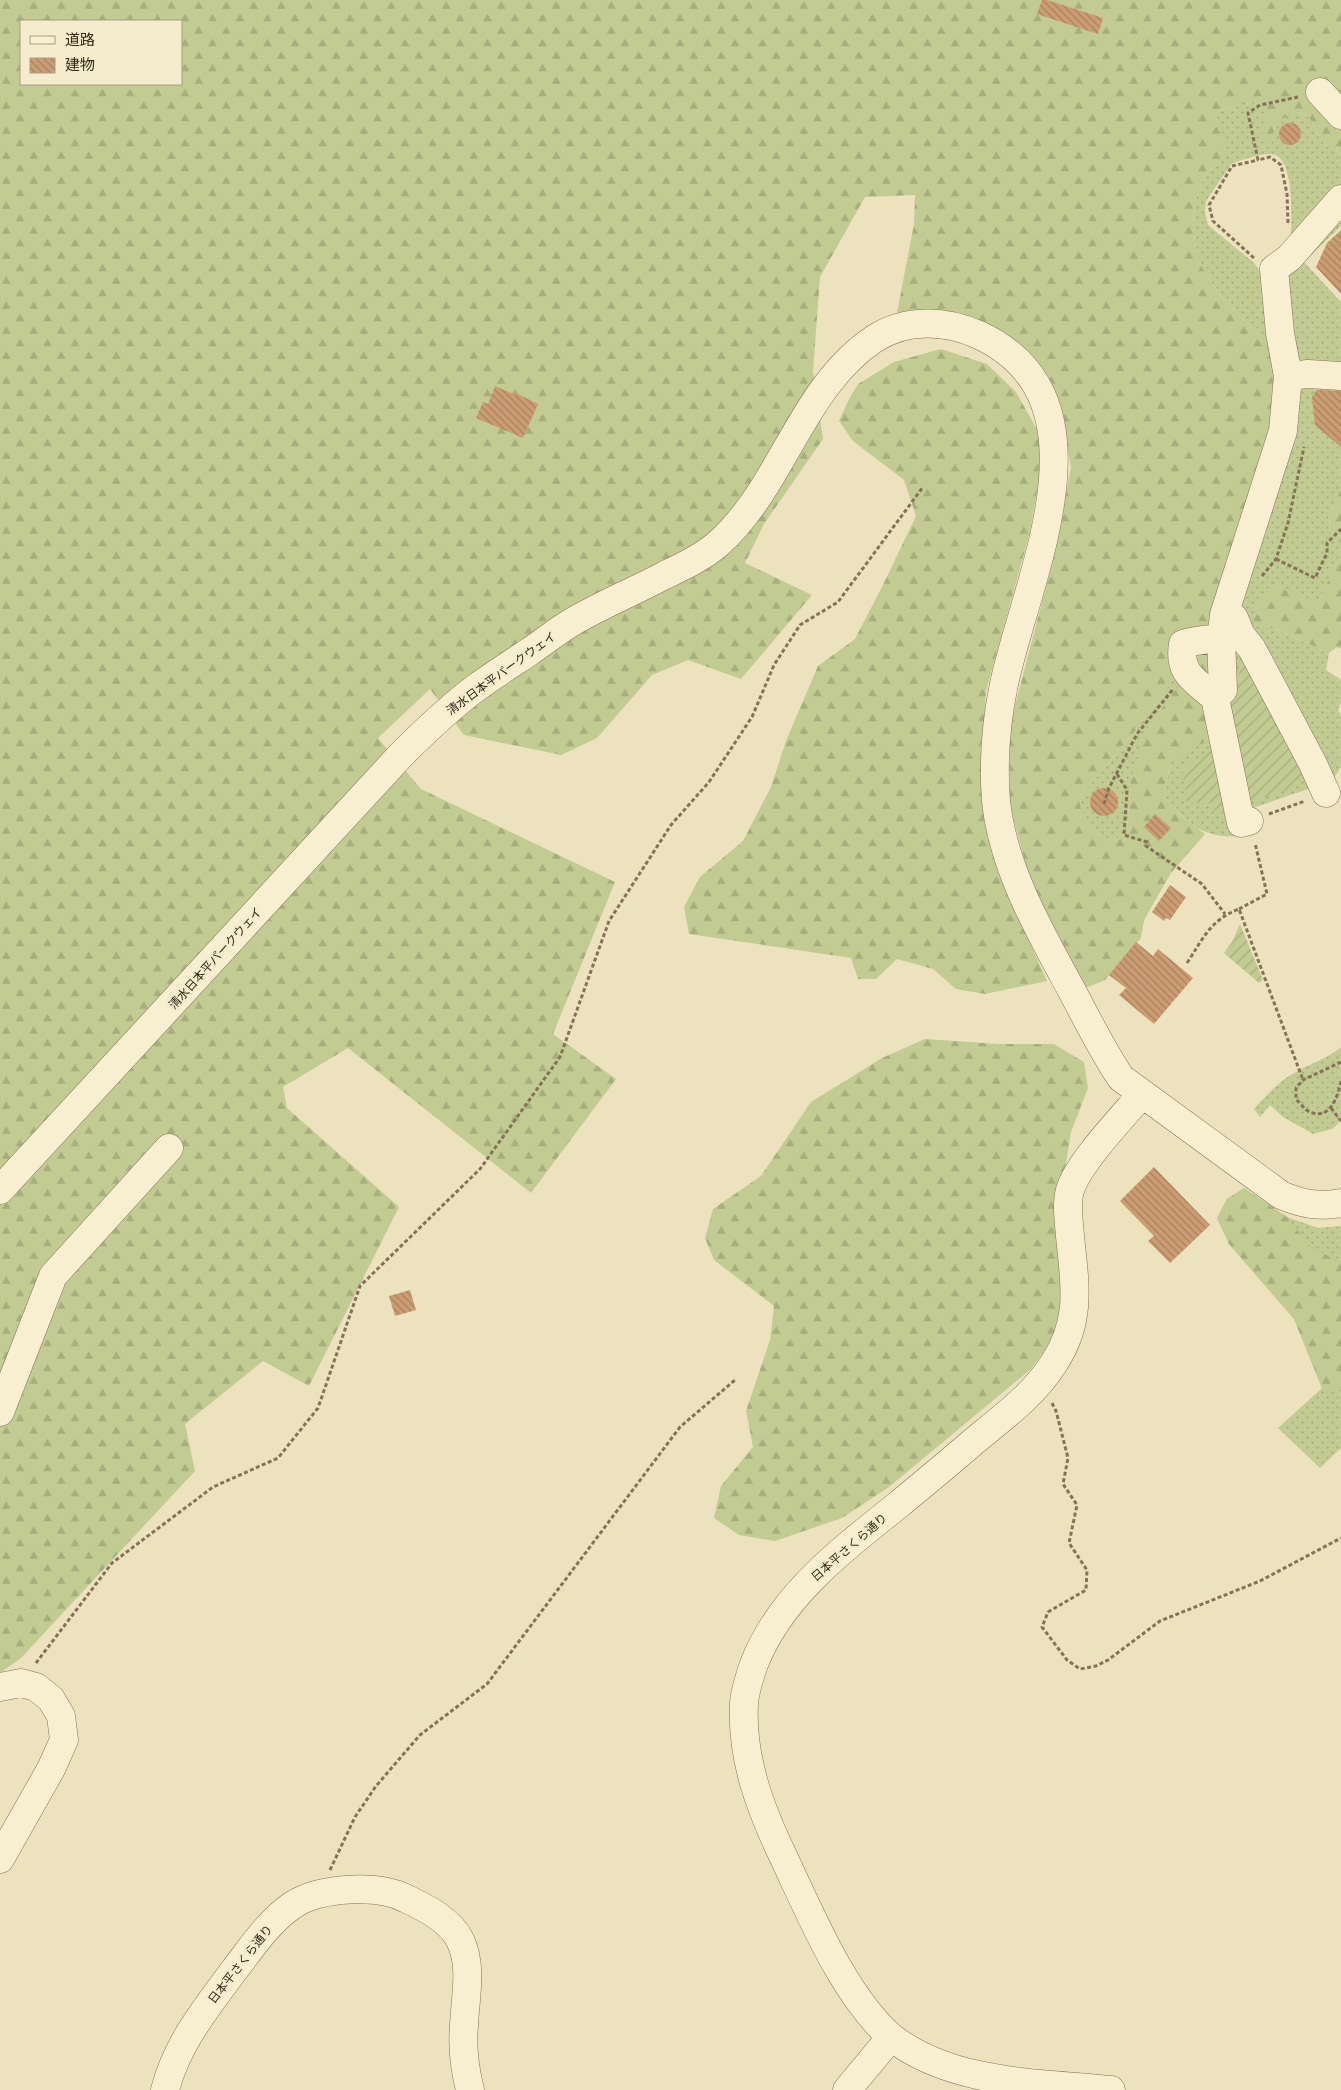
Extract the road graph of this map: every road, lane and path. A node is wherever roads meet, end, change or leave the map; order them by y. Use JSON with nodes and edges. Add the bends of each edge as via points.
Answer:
{"nodes":[{"id":1,"x":1320,"y":92,"type":"joint"},
{"id":2,"x":1341,"y":115,"type":"edge"},
{"id":3,"x":1258,"y":160,"type":"junction"},
{"id":4,"x":1341,"y":198,"type":"edge"},
{"id":5,"x":1288,"y":227,"type":"dead end"},
{"id":6,"x":1274,"y":268,"type":"junction"},
{"id":7,"x":1288,"y":376,"type":"junction"},
{"id":8,"x":1341,"y":376,"type":"edge"},
{"id":9,"x":1304,"y":447,"type":"dead end"},
{"id":10,"x":923,"y":487,"type":"dead end"},
{"id":11,"x":1341,"y":530,"type":"edge"},
{"id":12,"x":1232,"y":631,"type":"junction"},
{"id":13,"x":1185,"y":672,"type":"junction"},
{"id":14,"x":1215,"y":698,"type":"junction"},
{"id":15,"x":1117,"y":774,"type":"junction"},
{"id":16,"x":1326,"y":793,"type":"joint"},
{"id":17,"x":1104,"y":804,"type":"dead end"},
{"id":18,"x":1249,"y":821,"type":"junction"},
{"id":19,"x":1239,"y":909,"type":"junction"},
{"id":20,"x":1226,"y":914,"type":"junction"},
{"id":21,"x":1187,"y":963,"type":"dead end"},
{"id":22,"x":1341,"y":1062,"type":"edge"},
{"id":23,"x":1303,"y":1080,"type":"junction"},
{"id":24,"x":1341,"y":1081,"type":"edge"},
{"id":25,"x":1142,"y":1094,"type":"junction"},
{"id":26,"x":1340,"y":1095,"type":"edge"},
{"id":27,"x":1331,"y":1108,"type":"junction"},
{"id":28,"x":1341,"y":1121,"type":"edge"},
{"id":29,"x":169,"y":1148,"type":"dead end"},
{"id":30,"x":0,"y":1190,"type":"edge"},
{"id":31,"x":1341,"y":1203,"type":"edge"},
{"id":32,"x":735,"y":1380,"type":"dead end"},
{"id":33,"x":1039,"y":1384,"type":"junction"},
{"id":34,"x":0,"y":1412,"type":"edge"},
{"id":35,"x":1341,"y":1538,"type":"edge"},
{"id":36,"x":10,"y":1685,"type":"edge"},
{"id":37,"x":0,"y":1859,"type":"edge"},
{"id":38,"x":318,"y":1895,"type":"junction"},
{"id":39,"x":891,"y":2038,"type":"junction"},
{"id":40,"x":166,"y":2090,"type":"edge"},
{"id":41,"x":470,"y":2090,"type":"edge"},
{"id":42,"x":848,"y":2090,"type":"edge"},
{"id":43,"x":1111,"y":2090,"type":"edge"}],
"edges":[{"from":1,"to":2,"type":"street"},
{"from":1,"to":3,"type":"path","via":[[1260,106],[1248,113]]},
{"from":3,"to":5,"type":"path","via":[[1270,157],[1281,165],[1287,194]]},
{"from":3,"to":6,"type":"path","via":[[1232,166],[1209,205],[1213,221],[1255,258]]},
{"from":4,"to":6,"type":"street","via":[[1289,258]]},
{"from":6,"to":7,"type":"street","via":[[1280,334]]},
{"from":7,"to":8,"type":"street"},
{"from":7,"to":12,"type":"street","via":[[1283,431],[1224,615]]},
{"from":9,"to":11,"type":"path","via":[[1288,522],[1276,559],[1315,578],[1327,553],[1327,544]]},
{"from":10,"to":36,"type":"path","via":[[838,602],[800,625],[774,665],[752,717],[709,782],[671,824],[609,921],[560,1057],[480,1169],[360,1286],[318,1408],[278,1458],[213,1487],[112,1563]]},
{"from":12,"to":13,"type":"street","via":[[1182,644],[1181,659]]},
{"from":12,"to":14,"type":"street","via":[[1223,690]]},
{"from":12,"to":16,"type":"street","via":[[1252,649]]},
{"from":13,"to":14,"type":"street"},
{"from":13,"to":15,"type":"path","via":[[1137,734]]},
{"from":14,"to":18,"type":"street","via":[[1241,823]]},
{"from":15,"to":17,"type":"path"},
{"from":15,"to":20,"type":"path","via":[[1127,790],[1124,836],[1147,842],[1146,846],[1202,884]]},
{"from":16,"to":18,"type":"path"},
{"from":18,"to":19,"type":"path","via":[[1267,894]]},
{"from":19,"to":20,"type":"path"},
{"from":19,"to":23,"type":"path"},
{"from":20,"to":21,"type":"path","via":[[1214,922]]},
{"from":22,"to":23,"type":"path"},
{"from":23,"to":27,"type":"path","via":[[1296,1088],[1296,1099],[1309,1112],[1321,1114]]},
{"from":24,"to":26,"type":"path"},
{"from":25,"to":30,"type":"street","name":"清水日本平パークウェイ","via":[[1121,1078],[1108,1058],[1046,943],[1008,855],[996,799],[996,732],[1014,644],[1043,543],[1052,495],[1053,435],[1041,394],[1009,354],[992,341],[951,325],[924,323],[880,335],[839,368],[760,496],[741,520],[699,559],[573,621],[476,688],[437,720],[400,755]]},
{"from":25,"to":31,"type":"street","name":"清水日本平パークウェイ","via":[[1281,1195],[1299,1203],[1318,1206]]},
{"from":25,"to":33,"type":"street","name":"日本平さくら通り","via":[[1079,1171],[1069,1193],[1074,1319],[1068,1340]]},
{"from":26,"to":27,"type":"path"},
{"from":27,"to":28,"type":"path"},
{"from":29,"to":34,"type":"street","via":[[53,1276]]},
{"from":32,"to":38,"type":"path","via":[[680,1427],[488,1684],[420,1736],[376,1786],[355,1817]]},
{"from":33,"to":35,"type":"path","via":[[1056,1410],[1068,1458],[1063,1484],[1077,1505],[1069,1543],[1087,1570],[1086,1590],[1048,1612],[1042,1627],[1067,1660],[1080,1669],[1108,1660],[1160,1621],[1260,1581]]},
{"from":33,"to":39,"type":"street","name":"日本平さくら通り","via":[[825,1565],[793,1599],[762,1644],[744,1700],[744,1736],[759,1803],[839,1969],[875,2023]]},
{"from":36,"to":37,"type":"street","via":[[36,1687],[51,1699],[60,1716],[64,1740]]},
{"from":38,"to":40,"type":"street","name":"日本平さくら通り","via":[[294,1904],[253,1945],[183,2044]]},
{"from":38,"to":41,"type":"street","name":"日本平さくら通り","via":[[349,1889],[377,1890],[403,1896],[430,1910],[460,1939],[468,1980],[464,2028]]},
{"from":39,"to":42,"type":"street"},
{"from":39,"to":43,"type":"street","name":"日本平さくら通り","via":[[934,2062],[979,2076]]}]}
